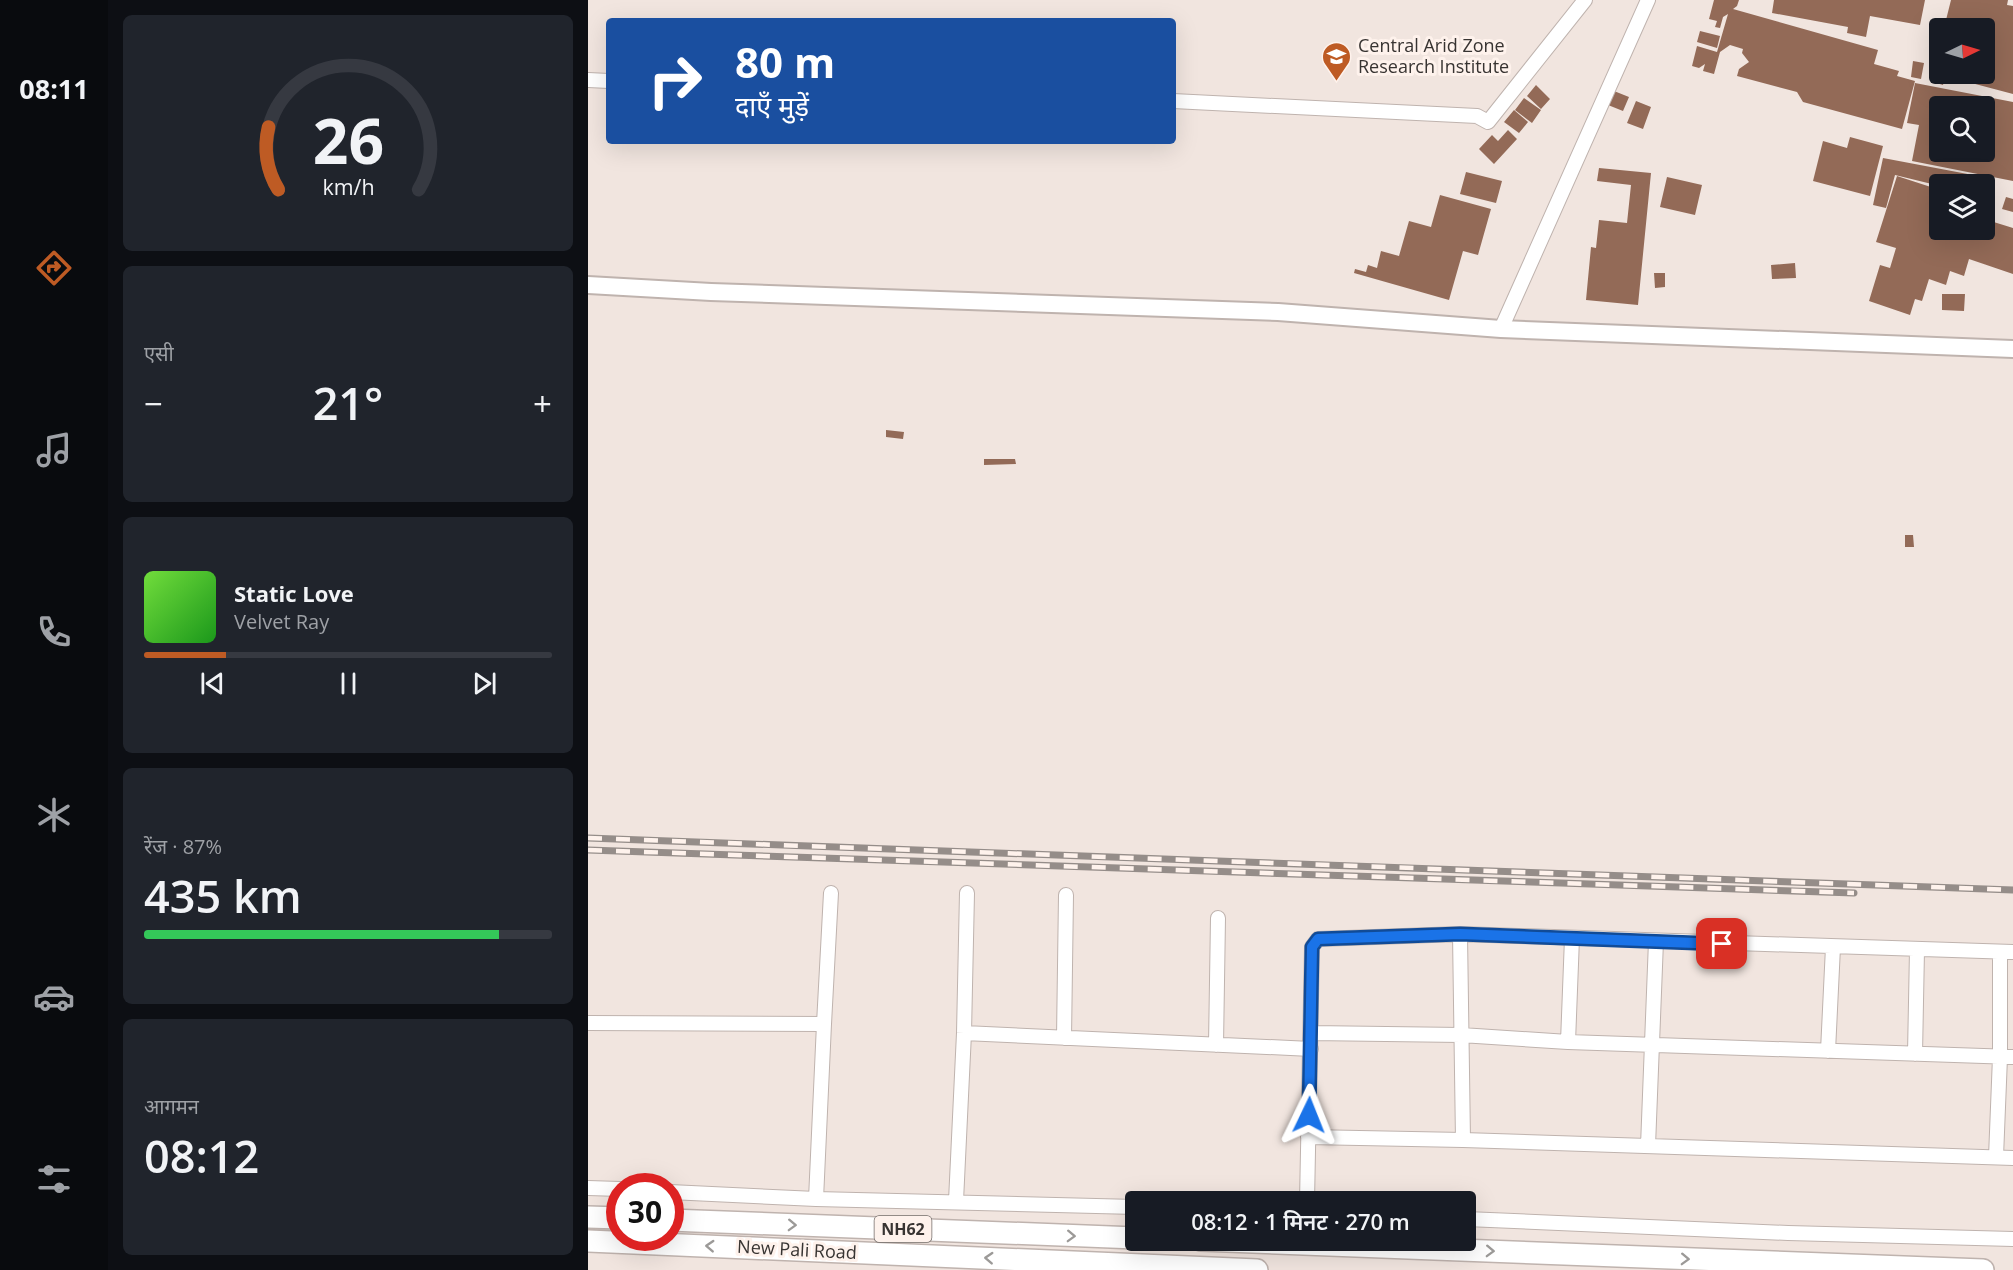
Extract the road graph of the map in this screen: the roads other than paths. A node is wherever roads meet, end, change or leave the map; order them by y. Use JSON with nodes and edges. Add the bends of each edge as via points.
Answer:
{"nodes":[{"id":1,"x":1585,"y":0,"type":"edge"},
{"id":2,"x":1647,"y":0,"type":"edge"},
{"id":3,"x":588,"y":80,"type":"edge"},
{"id":4,"x":606,"y":81,"type":"edge"},
{"id":5,"x":1176,"y":101,"type":"edge"},
{"id":6,"x":588,"y":285,"type":"edge"},
{"id":7,"x":1501,"y":329,"type":"junction"},
{"id":8,"x":2013,"y":348,"type":"edge"},
{"id":9,"x":967,"y":892,"type":"dead end"},
{"id":10,"x":831,"y":893,"type":"dead end"},
{"id":11,"x":1066,"y":895,"type":"dead end"},
{"id":12,"x":1218,"y":918,"type":"dead end"},
{"id":13,"x":1460,"y":934,"type":"junction"},
{"id":14,"x":1572,"y":938,"type":"junction"},
{"id":15,"x":1656,"y":941,"type":"junction"},
{"id":16,"x":1833,"y":947,"type":"junction"},
{"id":17,"x":1917,"y":950,"type":"junction"},
{"id":18,"x":2006,"y":952,"type":"edge"},
{"id":19,"x":588,"y":1023,"type":"edge"},
{"id":20,"x":824,"y":1024,"type":"junction"},
{"id":21,"x":964,"y":1033,"type":"junction"},
{"id":22,"x":1311,"y":1033,"type":"junction"},
{"id":23,"x":1461,"y":1035,"type":"junction"},
{"id":24,"x":1064,"y":1038,"type":"junction"},
{"id":25,"x":1568,"y":1042,"type":"junction"},
{"id":26,"x":1652,"y":1044,"type":"junction"},
{"id":27,"x":1216,"y":1045,"type":"junction"},
{"id":28,"x":1311,"y":1049,"type":"junction"},
{"id":29,"x":1828,"y":1051,"type":"junction"},
{"id":30,"x":1915,"y":1054,"type":"junction"},
{"id":31,"x":2006,"y":1057,"type":"edge"},
{"id":32,"x":1308,"y":1137,"type":"junction"},
{"id":33,"x":1463,"y":1140,"type":"junction"},
{"id":34,"x":1648,"y":1146,"type":"junction"},
{"id":35,"x":1996,"y":1157,"type":"junction"},
{"id":36,"x":2013,"y":1158,"type":"edge"},
{"id":37,"x":588,"y":1188,"type":"edge"},
{"id":38,"x":606,"y":1189,"type":"edge"},
{"id":39,"x":1307,"y":1191,"type":"edge"},
{"id":40,"x":684,"y":1193,"type":"edge"},
{"id":41,"x":816,"y":1198,"type":"junction"},
{"id":42,"x":956,"y":1202,"type":"junction"},
{"id":43,"x":1125,"y":1207,"type":"edge"},
{"id":44,"x":588,"y":1217,"type":"edge"},
{"id":45,"x":606,"y":1218,"type":"edge"},
{"id":46,"x":1476,"y":1219,"type":"edge"},
{"id":47,"x":684,"y":1221,"type":"edge"},
{"id":48,"x":1125,"y":1238,"type":"edge"},
{"id":49,"x":2013,"y":1239,"type":"edge"},
{"id":50,"x":588,"y":1241,"type":"edge"},
{"id":51,"x":1476,"y":1251,"type":"edge"},
{"id":52,"x":1257,"y":1270,"type":"edge"},
{"id":53,"x":1983,"y":1270,"type":"edge"}],
"edges":[{"from":1,"to":5,"type":"street","via":[[1488,122],[1477,116]]},
{"from":2,"to":7,"type":"street"},
{"from":3,"to":4,"type":"street"},
{"from":6,"to":7,"type":"street","via":[[1278,312]]},
{"from":7,"to":8,"type":"street"},
{"from":9,"to":21,"type":"street"},
{"from":10,"to":20,"type":"street"},
{"from":11,"to":24,"type":"street"},
{"from":12,"to":27,"type":"street"},
{"from":13,"to":14,"type":"street"},
{"from":13,"to":22,"type":"street","via":[[1318,939],[1312,947]]},
{"from":13,"to":23,"type":"street"},
{"from":14,"to":15,"type":"street"},
{"from":14,"to":25,"type":"street"},
{"from":15,"to":16,"type":"street"},
{"from":15,"to":26,"type":"street"},
{"from":16,"to":17,"type":"street"},
{"from":16,"to":29,"type":"street"},
{"from":17,"to":18,"type":"street"},
{"from":17,"to":30,"type":"street"},
{"from":18,"to":31,"type":"street"},
{"from":19,"to":20,"type":"street"},
{"from":20,"to":41,"type":"street"},
{"from":21,"to":24,"type":"street"},
{"from":21,"to":42,"type":"street"},
{"from":22,"to":23,"type":"street"},
{"from":22,"to":28,"type":"street"},
{"from":23,"to":25,"type":"street"},
{"from":23,"to":33,"type":"street"},
{"from":24,"to":27,"type":"street"},
{"from":25,"to":26,"type":"street"},
{"from":26,"to":29,"type":"street"},
{"from":26,"to":34,"type":"street"},
{"from":27,"to":28,"type":"street"},
{"from":28,"to":32,"type":"street"},
{"from":29,"to":30,"type":"street"},
{"from":30,"to":31,"type":"street"},
{"from":31,"to":35,"type":"street"},
{"from":32,"to":33,"type":"street"},
{"from":32,"to":39,"type":"street"},
{"from":33,"to":34,"type":"street"},
{"from":34,"to":35,"type":"street"},
{"from":35,"to":36,"type":"street"},
{"from":37,"to":38,"type":"street"},
{"from":40,"to":41,"type":"street"},
{"from":41,"to":42,"type":"street"},
{"from":42,"to":43,"type":"street"},
{"from":44,"to":45,"type":"highway"},
{"from":46,"to":49,"type":"street"},
{"from":47,"to":48,"type":"highway","name":"New Pali Road","number":"NH62","one_way":true},
{"from":52,"to":50,"type":"highway","name":"New Pali Road","number":"NH62","one_way":true},
{"from":51,"to":53,"type":"highway","one_way":true}]}
